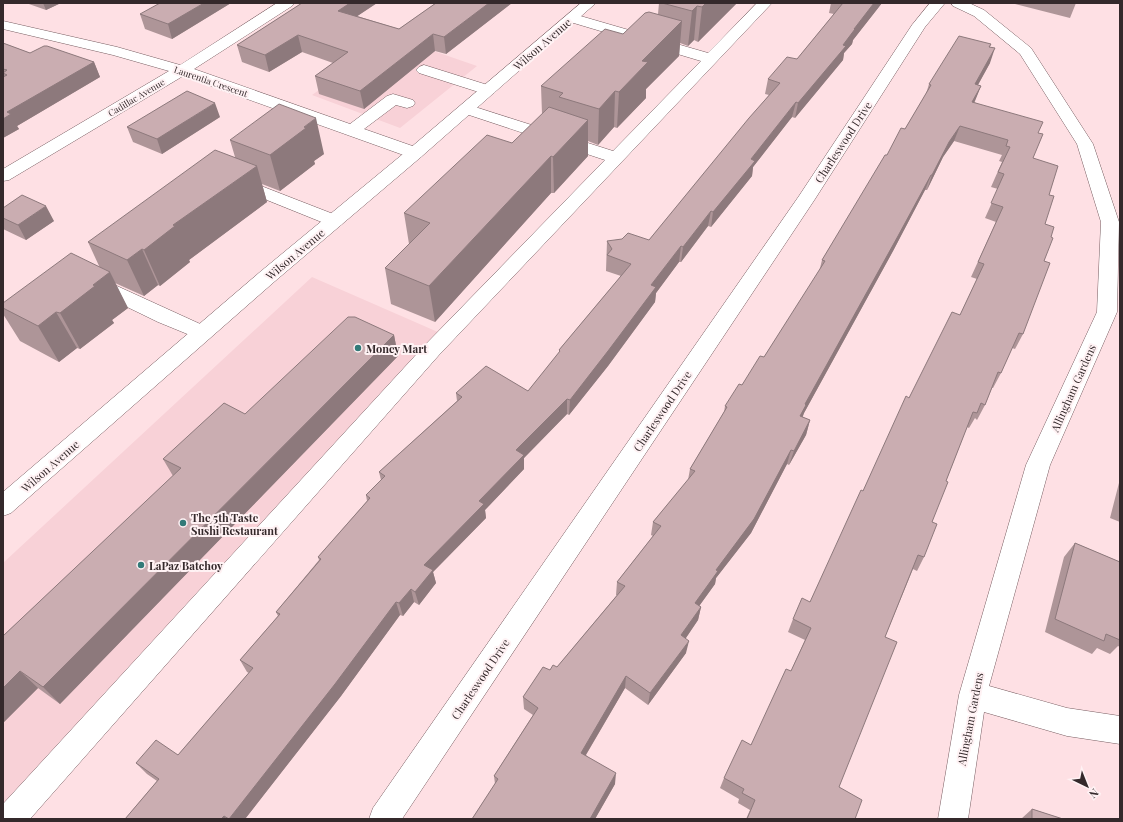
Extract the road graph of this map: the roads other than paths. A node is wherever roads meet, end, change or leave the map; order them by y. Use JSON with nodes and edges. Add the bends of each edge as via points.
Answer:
{"nodes":[{"id":1,"x":288,"y":3,"type":"edge"},
{"id":2,"x":589,"y":3,"type":"edge"},
{"id":3,"x":765,"y":3,"type":"edge"},
{"id":4,"x":938,"y":3,"type":"edge"},
{"id":5,"x":958,"y":3,"type":"edge"},
{"id":6,"x":572,"y":18,"type":"junction"},
{"id":7,"x":3,"y":25,"type":"edge"},
{"id":8,"x":712,"y":59,"type":"junction"},
{"id":9,"x":182,"y":70,"type":"junction"},
{"id":10,"x":424,"y":70,"type":"dead end"},
{"id":11,"x":488,"y":90,"type":"junction"},
{"id":12,"x":407,"y":103,"type":"dead end"},
{"id":13,"x":466,"y":109,"type":"junction"},
{"id":14,"x":308,"y":115,"type":"junction"},
{"id":15,"x":289,"y":129,"type":"edge"},
{"id":16,"x":352,"y":131,"type":"junction"},
{"id":17,"x":415,"y":154,"type":"junction"},
{"id":18,"x":616,"y":158,"type":"junction"},
{"id":19,"x":3,"y":176,"type":"edge"},
{"id":20,"x":227,"y":176,"type":"edge"},
{"id":21,"x":335,"y":221,"type":"junction"},
{"id":22,"x":87,"y":279,"type":"edge"},
{"id":23,"x":202,"y":333,"type":"junction"},
{"id":24,"x":3,"y":506,"type":"edge"},
{"id":25,"x":973,"y":695,"type":"junction"},
{"id":26,"x":1120,"y":730,"type":"edge"},
{"id":27,"x":10,"y":819,"type":"edge"},
{"id":28,"x":384,"y":819,"type":"edge"},
{"id":29,"x":952,"y":819,"type":"edge"}],
"edges":[{"from":1,"to":9,"type":"street","name":"Cadillac Avenue"},
{"from":2,"to":6,"type":"street","name":"Wilson Avenue"},
{"from":3,"to":8,"type":"street"},
{"from":4,"to":28,"type":"street","name":"Charleswood Drive","via":[[919,25],[806,199]]},
{"from":5,"to":25,"type":"street","name":"Allingham Gardens","via":[[979,13],[1026,51],[1085,144],[1110,222],[1107,312],[1038,466]]},
{"from":6,"to":8,"type":"street"},
{"from":6,"to":11,"type":"street","name":"Wilson Avenue"},
{"from":7,"to":9,"type":"street","name":"Laurentia Crescent","via":[[117,51]]},
{"from":8,"to":18,"type":"street"},
{"from":9,"to":14,"type":"street","name":"Laurentia Crescent"},
{"from":9,"to":19,"type":"street","name":"Cadillac Avenue"},
{"from":10,"to":11,"type":"street"},
{"from":11,"to":13,"type":"street","name":"Wilson Avenue"},
{"from":12,"to":16,"type":"street","via":[[393,99]]},
{"from":13,"to":17,"type":"street","name":"Wilson Avenue"},
{"from":13,"to":18,"type":"street"},
{"from":14,"to":15,"type":"street"},
{"from":14,"to":16,"type":"street","name":"Laurentia Crescent"},
{"from":16,"to":17,"type":"street","name":"Laurentia Crescent"},
{"from":17,"to":21,"type":"street","name":"Wilson Avenue"},
{"from":18,"to":27,"type":"street","via":[[432,350]]},
{"from":20,"to":21,"type":"street"},
{"from":21,"to":23,"type":"street","name":"Wilson Avenue"},
{"from":22,"to":23,"type":"street"},
{"from":23,"to":24,"type":"street","name":"Wilson Avenue"},
{"from":25,"to":26,"type":"street","via":[[1067,722]]},
{"from":25,"to":29,"type":"street","name":"Allingham Gardens"}]}
